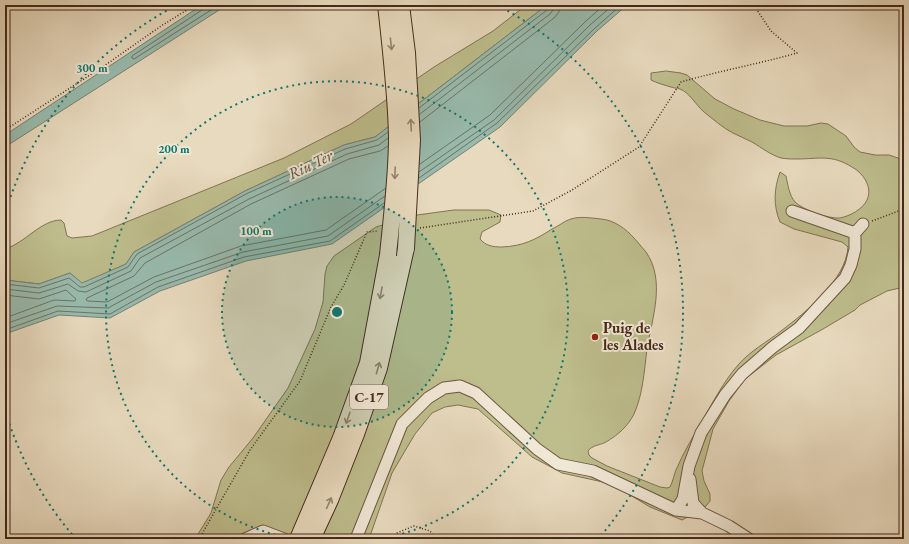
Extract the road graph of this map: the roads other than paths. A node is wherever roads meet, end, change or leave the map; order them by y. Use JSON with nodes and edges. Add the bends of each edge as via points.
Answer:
{"nodes":[{"id":1,"x":386,"y":5,"type":"edge"},
{"id":2,"x":401,"y":5,"type":"edge"},
{"id":3,"x":792,"y":211,"type":"dead end"},
{"id":4,"x":689,"y":466,"type":"junction"},
{"id":5,"x":676,"y":510,"type":"junction"},
{"id":6,"x":702,"y":513,"type":"junction"},
{"id":7,"x":245,"y":539,"type":"edge"},
{"id":8,"x":284,"y":539,"type":"edge"},
{"id":9,"x":298,"y":539,"type":"edge"},
{"id":10,"x":312,"y":539,"type":"edge"},
{"id":11,"x":356,"y":539,"type":"edge"},
{"id":12,"x":749,"y":539,"type":"edge"}],
"edges":[{"from":1,"to":9,"type":"highway","number":"C-17","one_way":true,"bridge":true,"via":[[397,136],[388,255],[368,363],[341,438]]},
{"from":10,"to":2,"type":"highway","number":"C-17","one_way":true,"bridge":true,"via":[[356,434],[379,368],[406,248],[412,140],[407,54]]},
{"from":3,"to":4,"type":"street","via":[[833,226],[859,228],[851,265],[845,278],[799,328],[742,374],[725,394],[702,433]]},
{"from":4,"to":5,"type":"street","via":[[683,499]]},
{"from":4,"to":6,"type":"street","via":[[693,503]]},
{"from":5,"to":6,"type":"street"},
{"from":5,"to":11,"type":"street","via":[[593,470],[558,464],[537,449],[476,393],[460,386],[444,388],[428,398],[402,424]]},
{"from":6,"to":12,"type":"street"},
{"from":7,"to":8,"type":"street","via":[[263,531]]}]}
